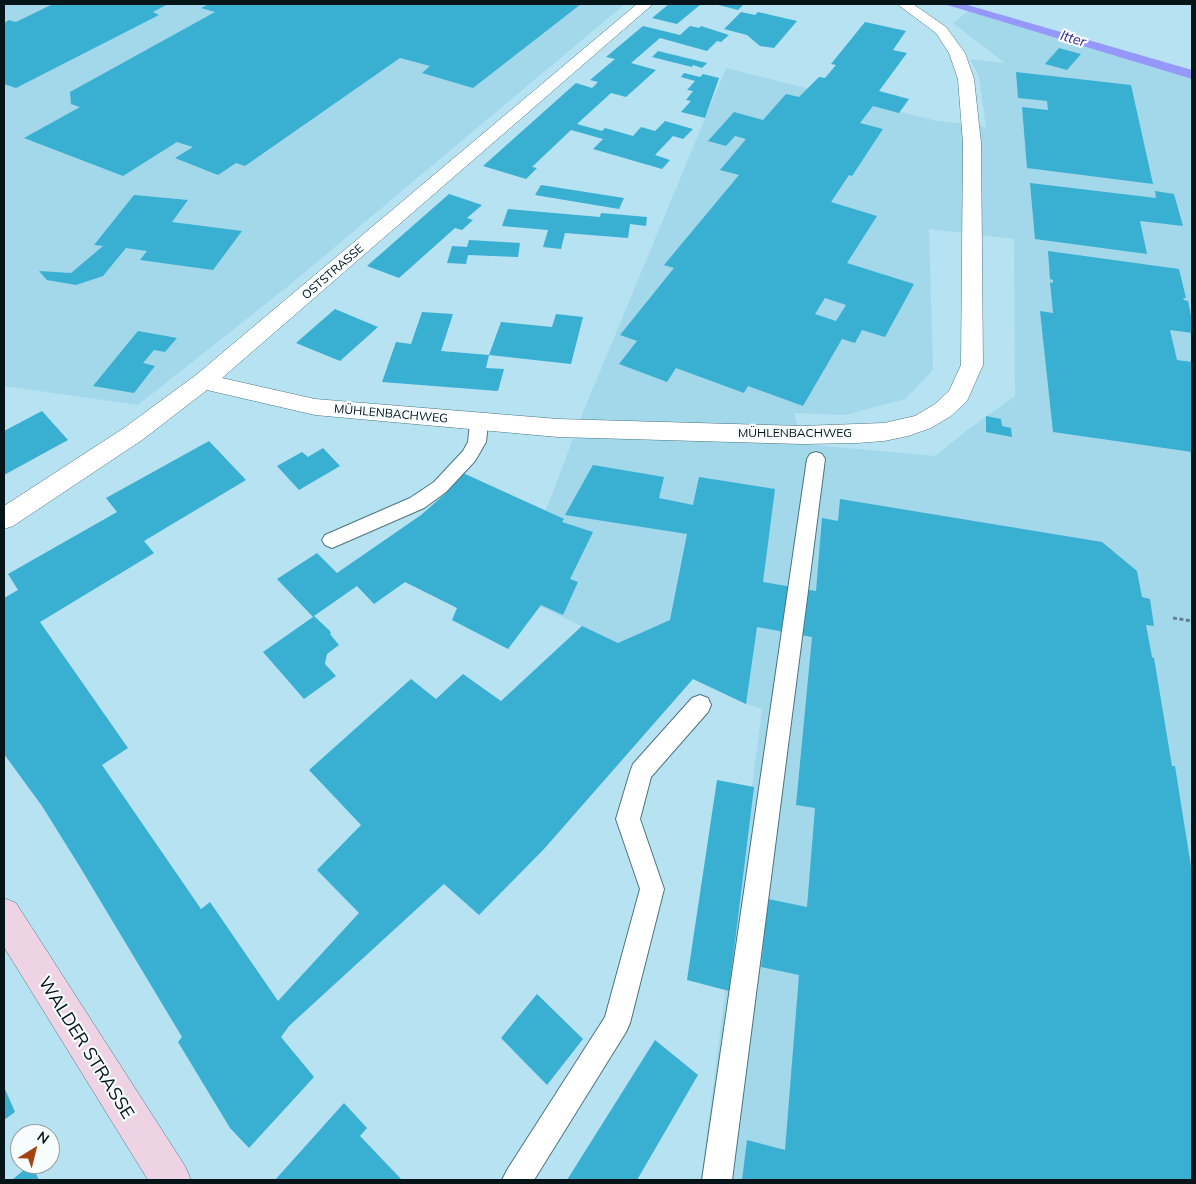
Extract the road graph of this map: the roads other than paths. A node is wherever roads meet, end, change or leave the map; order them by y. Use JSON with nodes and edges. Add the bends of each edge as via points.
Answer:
{"nodes":[{"id":1,"x":646,"y":4,"type":"edge"},
{"id":2,"x":904,"y":4,"type":"edge"},
{"id":3,"x":204,"y":381,"type":"junction"},
{"id":4,"x":480,"y":423,"type":"junction"},
{"id":5,"x":816,"y":458,"type":"dead end"},
{"id":6,"x":4,"y":519,"type":"edge"},
{"id":7,"x":332,"y":540,"type":"dead end"},
{"id":8,"x":700,"y":705,"type":"dead end"},
{"id":9,"x":4,"y":914,"type":"edge"},
{"id":10,"x":171,"y":1180,"type":"edge"},
{"id":11,"x":517,"y":1180,"type":"edge"},
{"id":12,"x":717,"y":1180,"type":"edge"}],
"edges":[{"from":1,"to":3,"type":"street","name":"OSTSTRASSE"},
{"from":2,"to":4,"type":"street","name":"MÜHLENBACHWEG","via":[[941,30],[957,53],[966,79],[972,143],[972,364],[958,395],[943,410],[923,422],[875,433],[558,428]]},
{"from":3,"to":4,"type":"street","name":"MÜHLENBACHWEG","via":[[315,407]]},
{"from":3,"to":6,"type":"street","name":"OSTSTRASSE","via":[[133,434]]},
{"from":4,"to":7,"type":"lane","via":[[477,442],[440,487],[417,503]]},
{"from":5,"to":12,"type":"lane"},
{"from":8,"to":11,"type":"lane","via":[[641,772],[628,819],[652,889],[617,1022]]},
{"from":9,"to":10,"type":"main road","name":"WALDER STRASSE"}]}
